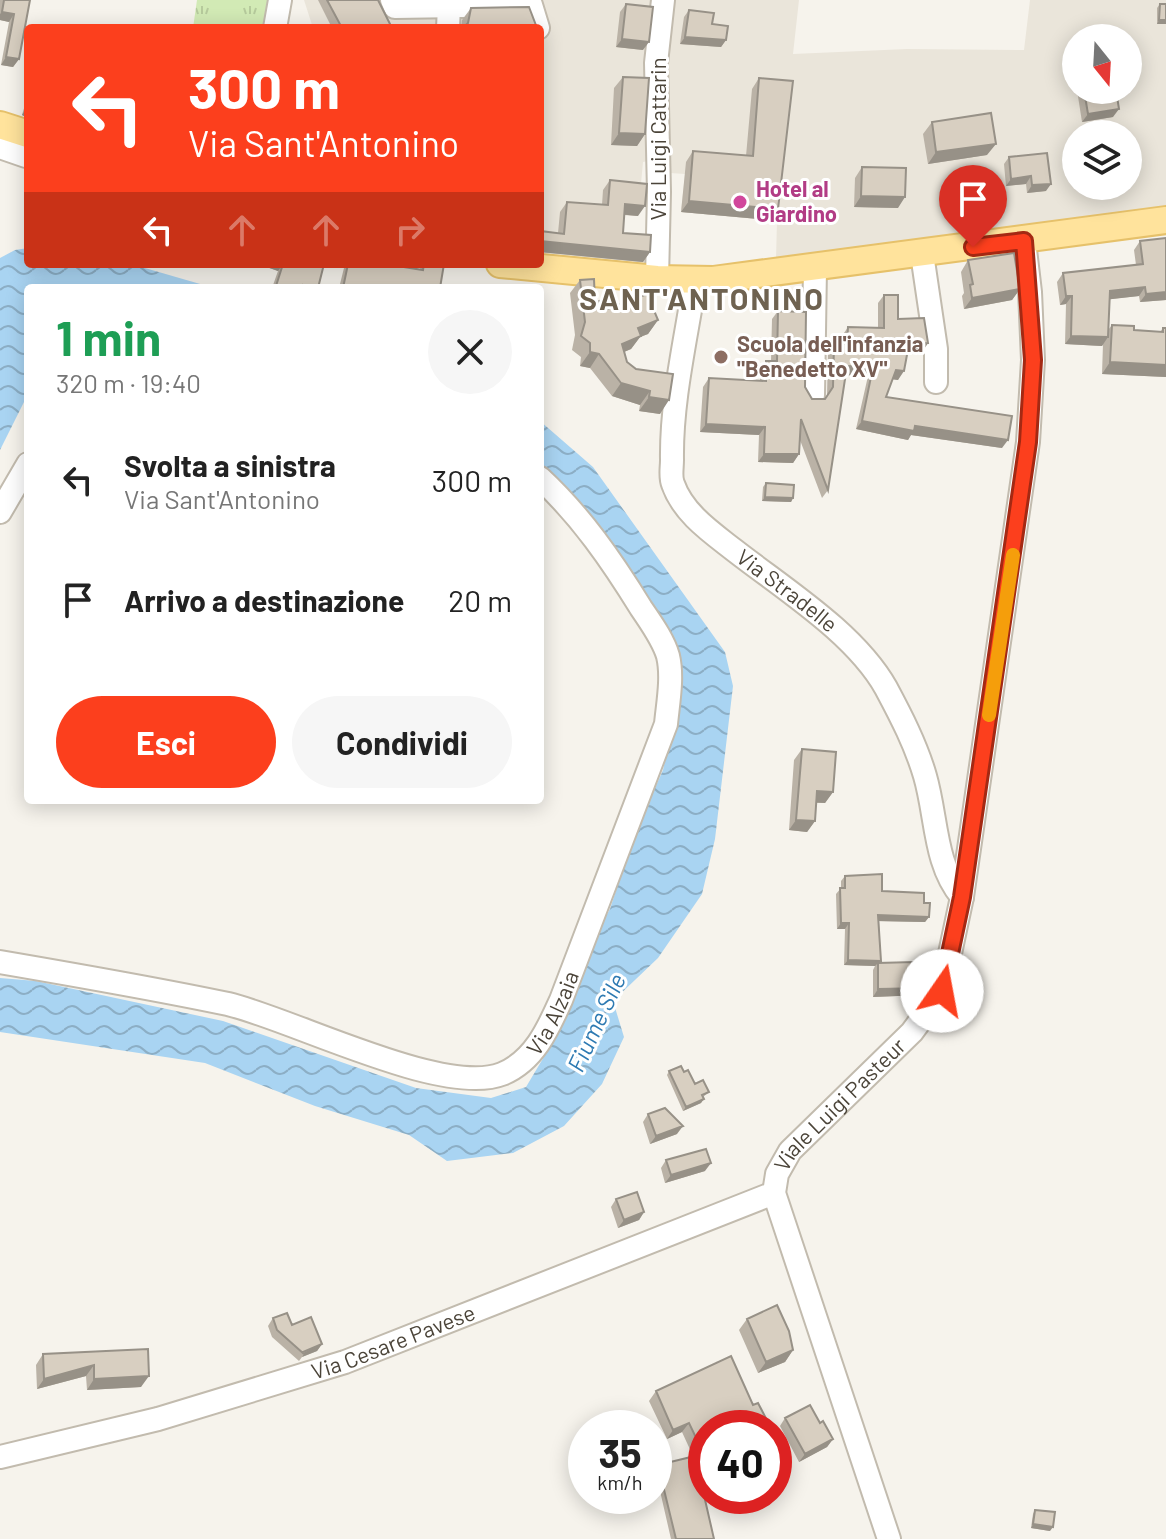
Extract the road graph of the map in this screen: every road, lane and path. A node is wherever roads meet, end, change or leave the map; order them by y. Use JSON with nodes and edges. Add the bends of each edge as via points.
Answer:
{"nodes":[{"id":1,"x":280,"y":0,"type":"edge"},
{"id":2,"x":392,"y":0,"type":"edge"},
{"id":3,"x":663,"y":0,"type":"edge"},
{"id":4,"x":449,"y":17,"type":"edge"},
{"id":5,"x":276,"y":24,"type":"edge"},
{"id":6,"x":537,"y":24,"type":"edge"},
{"id":7,"x":0,"y":125,"type":"edge"},
{"id":8,"x":24,"y":143,"type":"edge"},
{"id":9,"x":24,"y":145,"type":"edge"},
{"id":10,"x":0,"y":147,"type":"edge"},
{"id":11,"x":1166,"y":220,"type":"edge"},
{"id":12,"x":1024,"y":241,"type":"junction"},
{"id":13,"x":922,"y":254,"type":"junction"},
{"id":14,"x":542,"y":268,"type":"edge"},
{"id":15,"x":815,"y":268,"type":"junction"},
{"id":16,"x":657,"y":279,"type":"junction"},
{"id":17,"x":695,"y":280,"type":"junction"},
{"id":18,"x":936,"y":382,"type":"dead end"},
{"id":19,"x":813,"y":395,"type":"edge"},
{"id":20,"x":24,"y":471,"type":"edge"},
{"id":21,"x":544,"y":482,"type":"edge"},
{"id":22,"x":0,"y":512,"type":"edge"},
{"id":23,"x":962,"y":897,"type":"junction"},
{"id":24,"x":0,"y":962,"type":"edge"},
{"id":25,"x":774,"y":1193,"type":"junction"},
{"id":26,"x":0,"y":1457,"type":"edge"},
{"id":27,"x":889,"y":1539,"type":"edge"}],
"edges":[{"from":1,"to":5,"type":"street"},
{"from":2,"to":4,"type":"street","via":[[395,7]]},
{"from":3,"to":16,"type":"street","name":"Via Luigi Cattarin","via":[[656,63]]},
{"from":4,"to":6,"type":"street","via":[[531,5]]},
{"from":7,"to":8,"type":"main road"},
{"from":9,"to":10,"type":"street"},
{"from":11,"to":12,"type":"main road"},
{"from":12,"to":13,"type":"main road"},
{"from":12,"to":23,"type":"street","name":"Viale Luigi Pasteur","via":[[1033,349],[1028,442]]},
{"from":13,"to":15,"type":"main road"},
{"from":13,"to":18,"type":"street"},
{"from":14,"to":16,"type":"main road"},
{"from":15,"to":17,"type":"main road"},
{"from":15,"to":19,"type":"street"},
{"from":16,"to":17,"type":"main road"},
{"from":17,"to":23,"type":"street","name":"Via Stradelle","via":[[671,436],[672,482],[686,508],[712,533],[846,639],[875,671],[918,756],[943,862]]},
{"from":20,"to":22,"type":"street"},
{"from":21,"to":24,"type":"street","name":"Via Alzaia","via":[[577,515],[654,628],[668,657],[670,692],[666,724],[561,1000],[545,1036],[523,1061],[501,1074],[448,1074],[398,1064],[231,1005]]},
{"from":23,"to":25,"type":"street","name":"Viale Luigi Pasteur","via":[[942,991],[912,1032],[790,1151]]},
{"from":25,"to":26,"type":"street","name":"Via Cesare Pavese","via":[[345,1362],[158,1419]]},
{"from":25,"to":27,"type":"street","name":"Viale Luigi Pasteur"}]}
